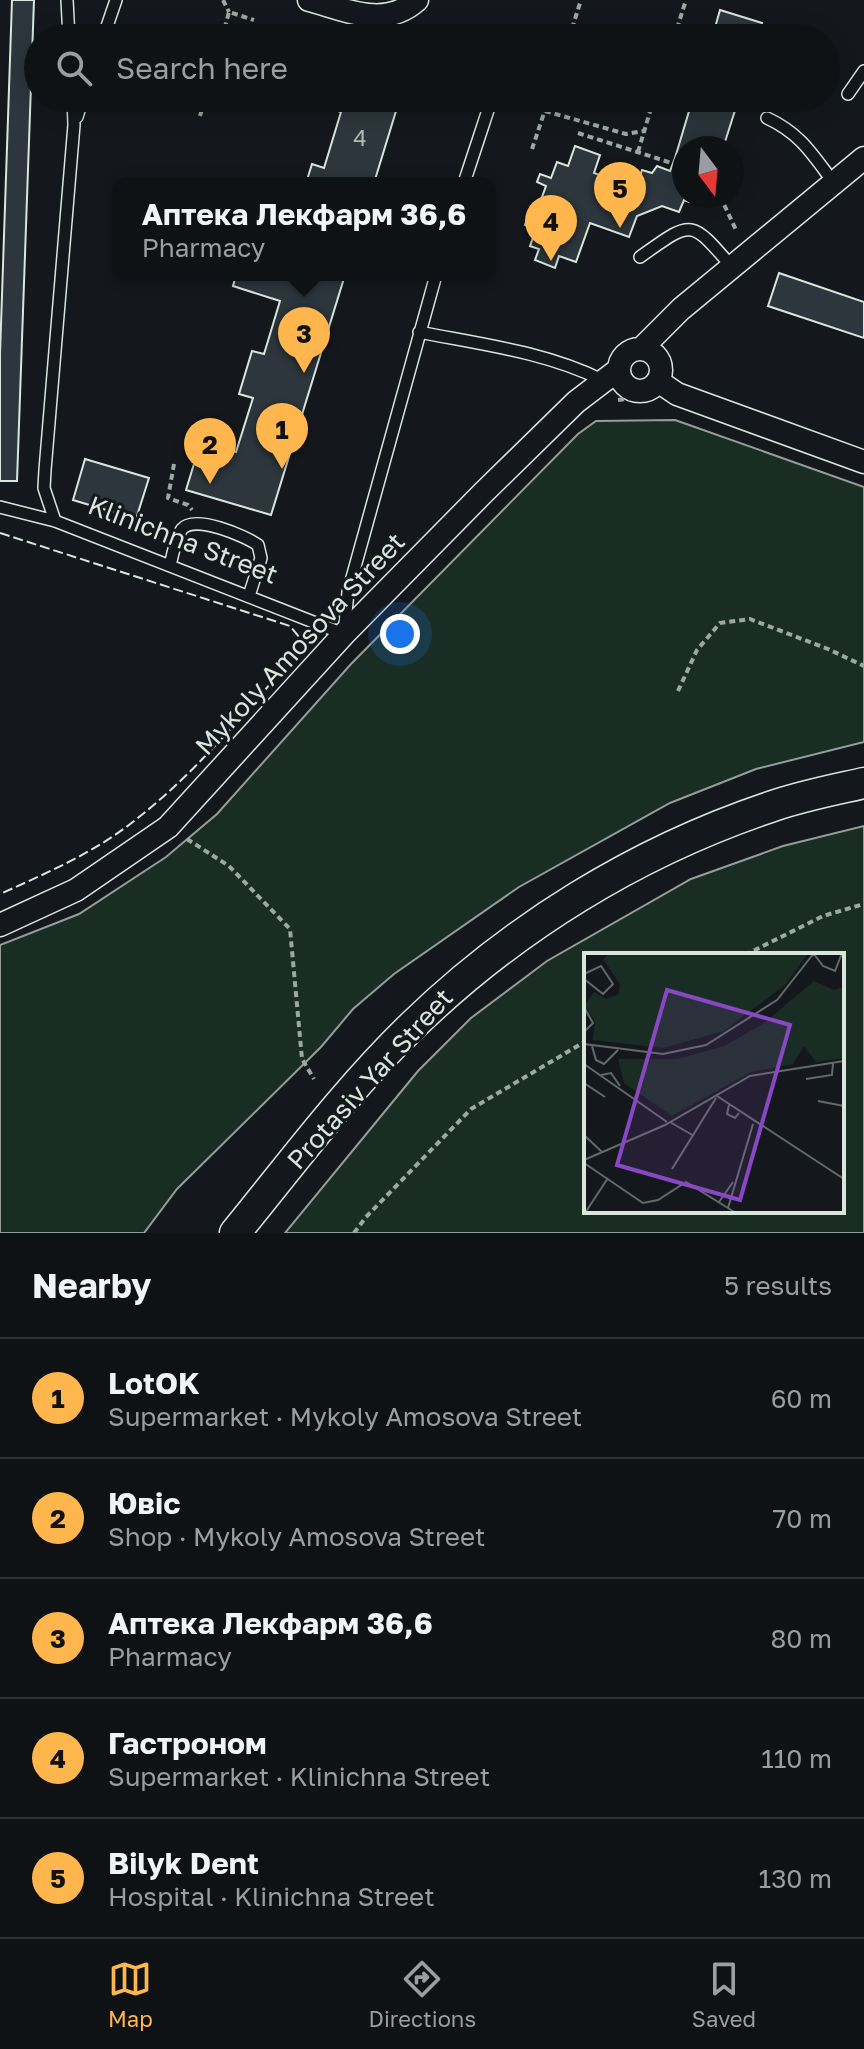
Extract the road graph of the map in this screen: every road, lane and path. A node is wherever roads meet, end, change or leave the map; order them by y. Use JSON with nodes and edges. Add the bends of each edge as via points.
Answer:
{"nodes":[{"id":1,"x":67,"y":0,"type":"edge"},
{"id":2,"x":116,"y":0,"type":"edge"},
{"id":3,"x":223,"y":0,"type":"edge"},
{"id":4,"x":309,"y":0,"type":"edge"},
{"id":5,"x":417,"y":0,"type":"edge"},
{"id":6,"x":581,"y":0,"type":"edge"},
{"id":7,"x":686,"y":0,"type":"edge"},
{"id":8,"x":229,"y":12,"type":"junction"},
{"id":9,"x":254,"y":20,"type":"dead end"},
{"id":10,"x":68,"y":24,"type":"edge"},
{"id":11,"x":108,"y":24,"type":"edge"},
{"id":12,"x":226,"y":24,"type":"edge"},
{"id":13,"x":573,"y":24,"type":"edge"},
{"id":14,"x":678,"y":24,"type":"edge"},
{"id":15,"x":864,"y":71,"type":"edge"},
{"id":16,"x":848,"y":94,"type":"dead end"},
{"id":17,"x":74,"y":112,"type":"edge"},
{"id":18,"x":78,"y":112,"type":"edge"},
{"id":19,"x":201,"y":112,"type":"edge"},
{"id":20,"x":487,"y":112,"type":"edge"},
{"id":21,"x":545,"y":112,"type":"edge"},
{"id":22,"x":549,"y":112,"type":"edge"},
{"id":23,"x":650,"y":112,"type":"edge"},
{"id":24,"x":200,"y":116,"type":"dead end"},
{"id":25,"x":767,"y":118,"type":"dead end"},
{"id":26,"x":74,"y":125,"type":"junction"},
{"id":27,"x":644,"y":131,"type":"junction"},
{"id":28,"x":578,"y":133,"type":"dead end"},
{"id":29,"x":532,"y":149,"type":"dead end"},
{"id":30,"x":638,"y":152,"type":"junction"},
{"id":31,"x":864,"y":158,"type":"edge"},
{"id":32,"x":672,"y":163,"type":"edge"},
{"id":33,"x":466,"y":177,"type":"edge"},
{"id":34,"x":834,"y":183,"type":"junction"},
{"id":35,"x":726,"y":208,"type":"edge"},
{"id":36,"x":737,"y":232,"type":"dead end"},
{"id":37,"x":640,"y":257,"type":"dead end"},
{"id":38,"x":732,"y":267,"type":"junction"},
{"id":39,"x":434,"y":281,"type":"edge"},
{"id":40,"x":419,"y":332,"type":"junction"},
{"id":41,"x":642,"y":348,"type":"junction"},
{"id":42,"x":610,"y":375,"type":"junction"},
{"id":43,"x":667,"y":388,"type":"junction"},
{"id":44,"x":576,"y":402,"type":"junction"},
{"id":45,"x":864,"y":462,"type":"edge"},
{"id":46,"x":174,"y":464,"type":"dead end"},
{"id":47,"x":0,"y":507,"type":"edge"},
{"id":48,"x":55,"y":521,"type":"junction"},
{"id":49,"x":201,"y":523,"type":"junction"},
{"id":50,"x":170,"y":565,"type":"junction"},
{"id":51,"x":249,"y":596,"type":"junction"},
{"id":52,"x":344,"y":634,"type":"junction"},
{"id":53,"x":864,"y":666,"type":"edge"},
{"id":54,"x":678,"y":691,"type":"dead end"},
{"id":55,"x":864,"y":783,"type":"edge"},
{"id":56,"x":168,"y":827,"type":"junction"},
{"id":57,"x":864,"y":904,"type":"edge"},
{"id":58,"x":0,"y":925,"type":"edge"},
{"id":59,"x":749,"y":953,"type":"edge"},
{"id":60,"x":584,"y":1042,"type":"edge"},
{"id":61,"x":314,"y":1079,"type":"dead end"},
{"id":62,"x":235,"y":1233,"type":"edge"},
{"id":63,"x":354,"y":1233,"type":"edge"}],
"edges":[{"from":1,"to":10,"type":"lane"},
{"from":2,"to":11,"type":"lane"},
{"from":3,"to":8,"type":"path"},
{"from":4,"to":5,"type":"street","via":[[370,17],[401,12]]},
{"from":6,"to":13,"type":"path"},
{"from":7,"to":14,"type":"path"},
{"from":8,"to":9,"type":"path"},
{"from":8,"to":12,"type":"path"},
{"from":15,"to":16,"type":"lane"},
{"from":17,"to":26,"type":"lane"},
{"from":18,"to":26,"type":"lane"},
{"from":19,"to":24,"type":"path"},
{"from":20,"to":33,"type":"lane"},
{"from":21,"to":29,"type":"path"},
{"from":22,"to":27,"type":"path","via":[[626,134]]},
{"from":23,"to":27,"type":"path"},
{"from":25,"to":34,"type":"lane","via":[[806,144]]},
{"from":26,"to":48,"type":"lane","via":[[44,488]]},
{"from":27,"to":30,"type":"path"},
{"from":28,"to":30,"type":"path"},
{"from":30,"to":32,"type":"path"},
{"from":31,"to":34,"type":"street"},
{"from":34,"to":38,"type":"street"},
{"from":35,"to":36,"type":"path"},
{"from":37,"to":38,"type":"lane","via":[[688,228],[700,232]]},
{"from":38,"to":41,"type":"street"},
{"from":39,"to":40,"type":"lane"},
{"from":40,"to":42,"type":"lane"},
{"from":40,"to":52,"type":"lane","via":[[348,592]]},
{"from":41,"to":42,"type":"street","name":"Mykoly Amosova Street","via":[[628,352]]},
{"from":41,"to":43,"type":"street","via":[[659,360]]},
{"from":42,"to":43,"type":"street","via":[[634,390]]},
{"from":42,"to":44,"type":"street","name":"Mykoly Amosova Street"},
{"from":43,"to":44,"type":"path","via":[[595,404]]},
{"from":43,"to":45,"type":"street"},
{"from":44,"to":52,"type":"street","name":"Mykoly Amosova Street"},
{"from":46,"to":49,"type":"path","via":[[168,498],[188,505]]},
{"from":47,"to":48,"type":"lane","name":"Klinichna Street"},
{"from":48,"to":50,"type":"lane","name":"Klinichna Street"},
{"from":49,"to":50,"type":"lane","via":[[180,532]]},
{"from":49,"to":51,"type":"lane","via":[[258,545],[261,558]]},
{"from":50,"to":51,"type":"lane","name":"Klinichna Street"},
{"from":51,"to":52,"type":"lane","name":"Klinichna Street"},
{"from":52,"to":56,"type":"street","name":"Mykoly Amosova Street"},
{"from":53,"to":54,"type":"path","via":[[750,619],[720,623],[697,650]]},
{"from":55,"to":62,"type":"main road","name":"Protasiv Yar Street","via":[[772,806],[674,846],[599,884],[508,943],[409,1028]]},
{"from":56,"to":58,"type":"street","name":"Mykoly Amosova Street","via":[[76,890]]},
{"from":56,"to":61,"type":"path","via":[[229,866],[290,929],[302,1059]]},
{"from":57,"to":59,"type":"path","via":[[823,916]]},
{"from":60,"to":63,"type":"path","via":[[471,1109]]}]}
